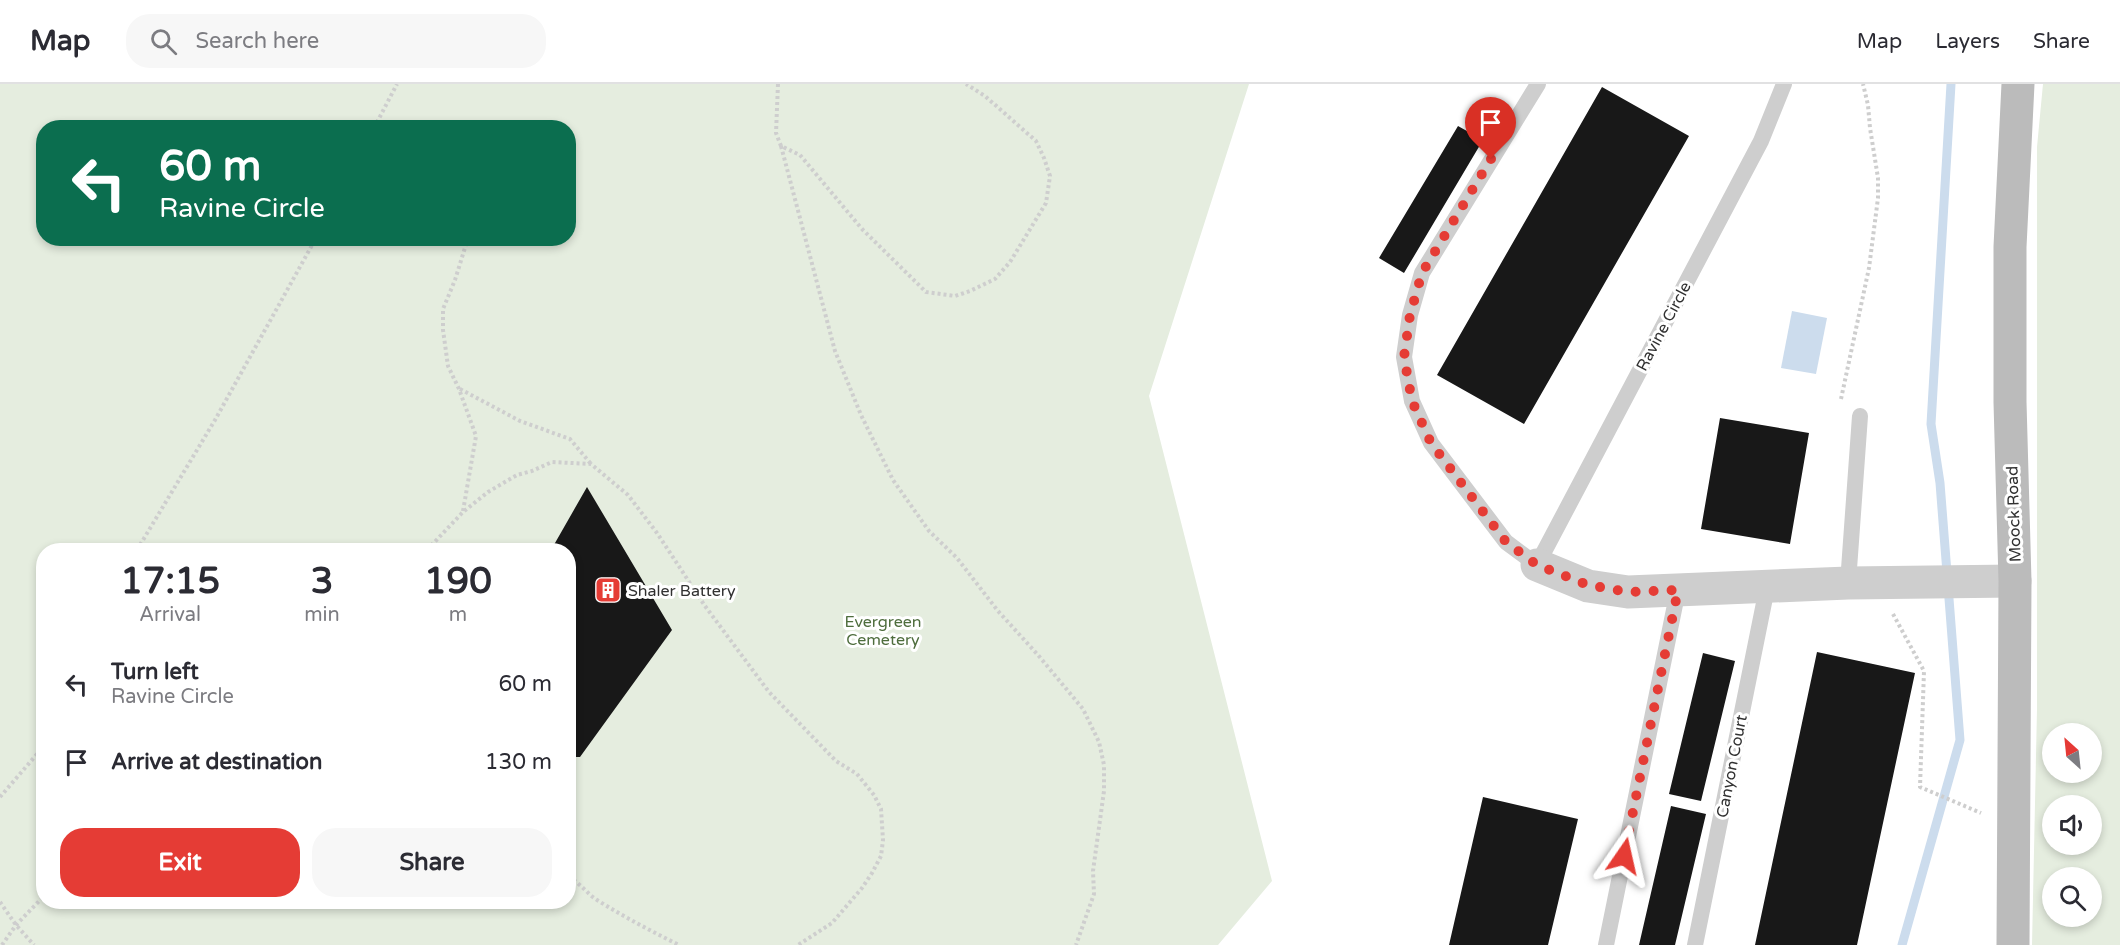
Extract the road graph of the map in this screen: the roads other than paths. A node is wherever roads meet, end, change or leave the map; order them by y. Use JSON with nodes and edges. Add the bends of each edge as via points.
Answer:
{"nodes":[{"id":1,"x":1538,"y":84,"type":"edge"},
{"id":2,"x":1784,"y":84,"type":"edge"},
{"id":3,"x":2018,"y":84,"type":"edge"},
{"id":4,"x":1860,"y":416,"type":"road end"},
{"id":5,"x":1537,"y":565,"type":"junction"},
{"id":6,"x":2015,"y":581,"type":"junction"},
{"id":7,"x":1848,"y":584,"type":"junction"},
{"id":8,"x":1767,"y":588,"type":"junction"},
{"id":9,"x":1678,"y":590,"type":"junction"},
{"id":10,"x":1606,"y":945,"type":"edge"},
{"id":11,"x":1695,"y":945,"type":"edge"},
{"id":12,"x":2013,"y":945,"type":"edge"}],
"edges":[{"from":1,"to":5,"type":"lane","via":[[1422,273],[1404,357],[1412,401],[1431,443],[1506,542]]},
{"from":2,"to":5,"type":"lane","name":"Ravine Circle","via":[[1761,141]]},
{"from":3,"to":6,"type":"main road","name":"Moock Road","via":[[2010,247]]},
{"from":4,"to":7,"type":"lane"},
{"from":5,"to":9,"type":"street","via":[[1588,585],[1628,592]]},
{"from":6,"to":7,"type":"street","via":[[1977,582],[1894,598]]},
{"from":6,"to":12,"type":"main road","name":"Moock Road"},
{"from":7,"to":8,"type":"street"},
{"from":8,"to":9,"type":"street"},
{"from":8,"to":11,"type":"lane","name":"Canyon Court"},
{"from":9,"to":10,"type":"lane"}]}
